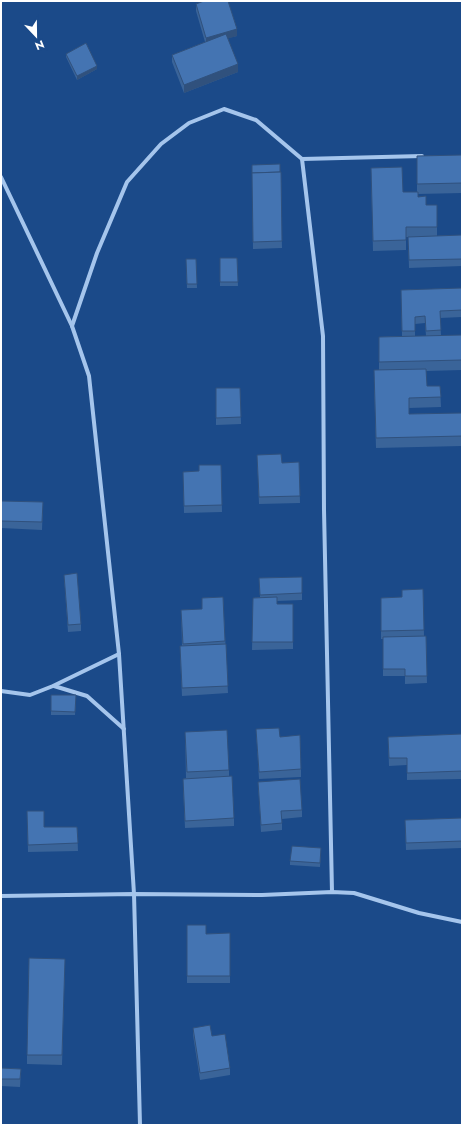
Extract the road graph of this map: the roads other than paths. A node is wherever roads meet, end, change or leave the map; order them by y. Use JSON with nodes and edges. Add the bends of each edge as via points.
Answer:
{"nodes":[{"id":1,"x":424,"y":156,"type":"edge"},
{"id":2,"x":302,"y":159,"type":"junction"},
{"id":3,"x":1,"y":177,"type":"edge"},
{"id":4,"x":72,"y":326,"type":"junction"},
{"id":5,"x":119,"y":654,"type":"junction"},
{"id":6,"x":53,"y":686,"type":"junction"},
{"id":7,"x":1,"y":691,"type":"edge"},
{"id":8,"x":124,"y":729,"type":"junction"},
{"id":9,"x":332,"y":892,"type":"junction"},
{"id":10,"x":134,"y":894,"type":"junction"},
{"id":11,"x":1,"y":896,"type":"edge"},
{"id":12,"x":462,"y":922,"type":"edge"},
{"id":13,"x":140,"y":1125,"type":"edge"}],
"edges":[{"from":1,"to":2,"type":"street"},
{"from":2,"to":4,"type":"street","via":[[256,120],[224,109],[189,123],[161,144],[127,182],[97,254]]},
{"from":2,"to":9,"type":"street","via":[[322,336]]},
{"from":3,"to":4,"type":"street"},
{"from":4,"to":5,"type":"street","via":[[89,376]]},
{"from":5,"to":6,"type":"street"},
{"from":5,"to":8,"type":"street"},
{"from":6,"to":7,"type":"street","via":[[30,695]]},
{"from":6,"to":8,"type":"street","via":[[87,696]]},
{"from":8,"to":10,"type":"street"},
{"from":9,"to":10,"type":"street","via":[[262,895]]},
{"from":9,"to":12,"type":"street","via":[[354,893],[419,913]]},
{"from":10,"to":11,"type":"street"},
{"from":10,"to":13,"type":"street"}]}
